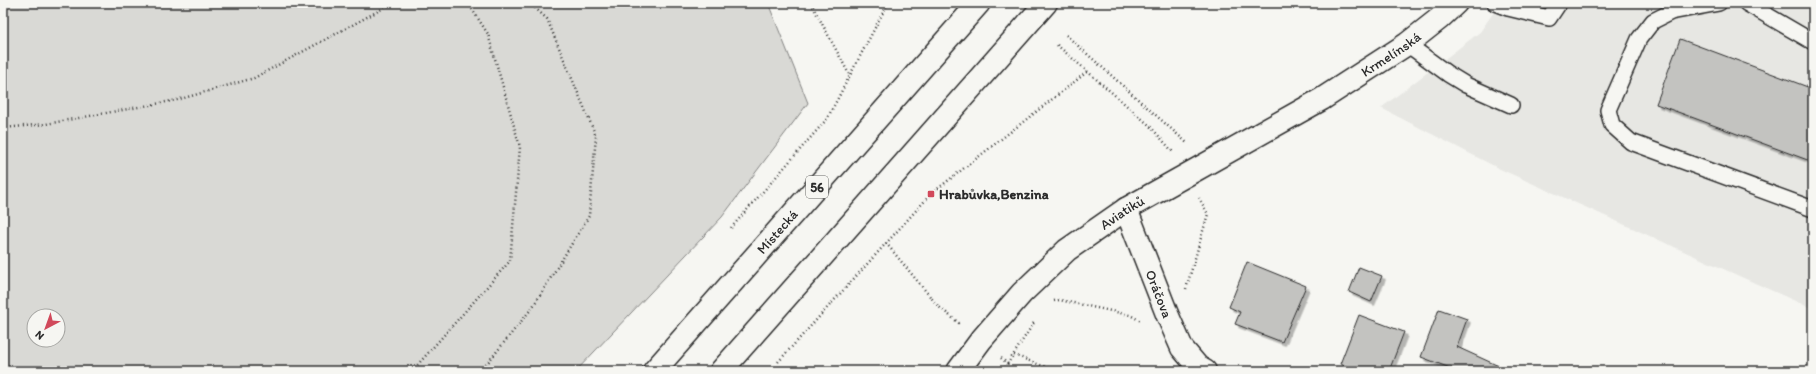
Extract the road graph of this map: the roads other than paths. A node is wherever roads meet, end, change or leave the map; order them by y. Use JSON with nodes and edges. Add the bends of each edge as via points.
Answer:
{"nodes":[{"id":1,"x":979,"y":3,"type":"edge"},
{"id":2,"x":1046,"y":3,"type":"edge"},
{"id":3,"x":1456,"y":3,"type":"edge"},
{"id":4,"x":1559,"y":3,"type":"edge"},
{"id":5,"x":1719,"y":3,"type":"edge"},
{"id":6,"x":1746,"y":3,"type":"edge"},
{"id":7,"x":1505,"y":5,"type":"edge"},
{"id":8,"x":1813,"y":42,"type":"edge"},
{"id":9,"x":1407,"y":44,"type":"junction"},
{"id":10,"x":1322,"y":99,"type":"joint"},
{"id":11,"x":1512,"y":105,"type":"dead end"},
{"id":12,"x":1126,"y":209,"type":"junction"},
{"id":13,"x":1813,"y":210,"type":"edge"},
{"id":14,"x":654,"y":371,"type":"edge"},
{"id":15,"x":721,"y":371,"type":"edge"},
{"id":16,"x":958,"y":371,"type":"edge"},
{"id":17,"x":1204,"y":371,"type":"edge"}],
"edges":[{"from":1,"to":14,"type":"main road","name":"Místecká","number":"56"},
{"from":2,"to":15,"type":"main road"},
{"from":3,"to":9,"type":"main road","name":"Krmelínská"},
{"from":4,"to":7,"type":"lane","via":[[1549,18]]},
{"from":5,"to":13,"type":"lane","via":[[1671,12],[1653,21],[1639,39],[1608,110],[1612,125],[1631,142]]},
{"from":6,"to":8,"type":"lane"},
{"from":9,"to":10,"type":"main road","name":"Krmelínská"},
{"from":9,"to":11,"type":"lane","via":[[1466,85]]},
{"from":10,"to":12,"type":"main road","name":"Aviatiků"},
{"from":12,"to":16,"type":"main road","name":"Aviatiků","via":[[1067,250],[1022,293]]},
{"from":12,"to":17,"type":"main road","name":"Oráčova","via":[[1182,348]]}]}
